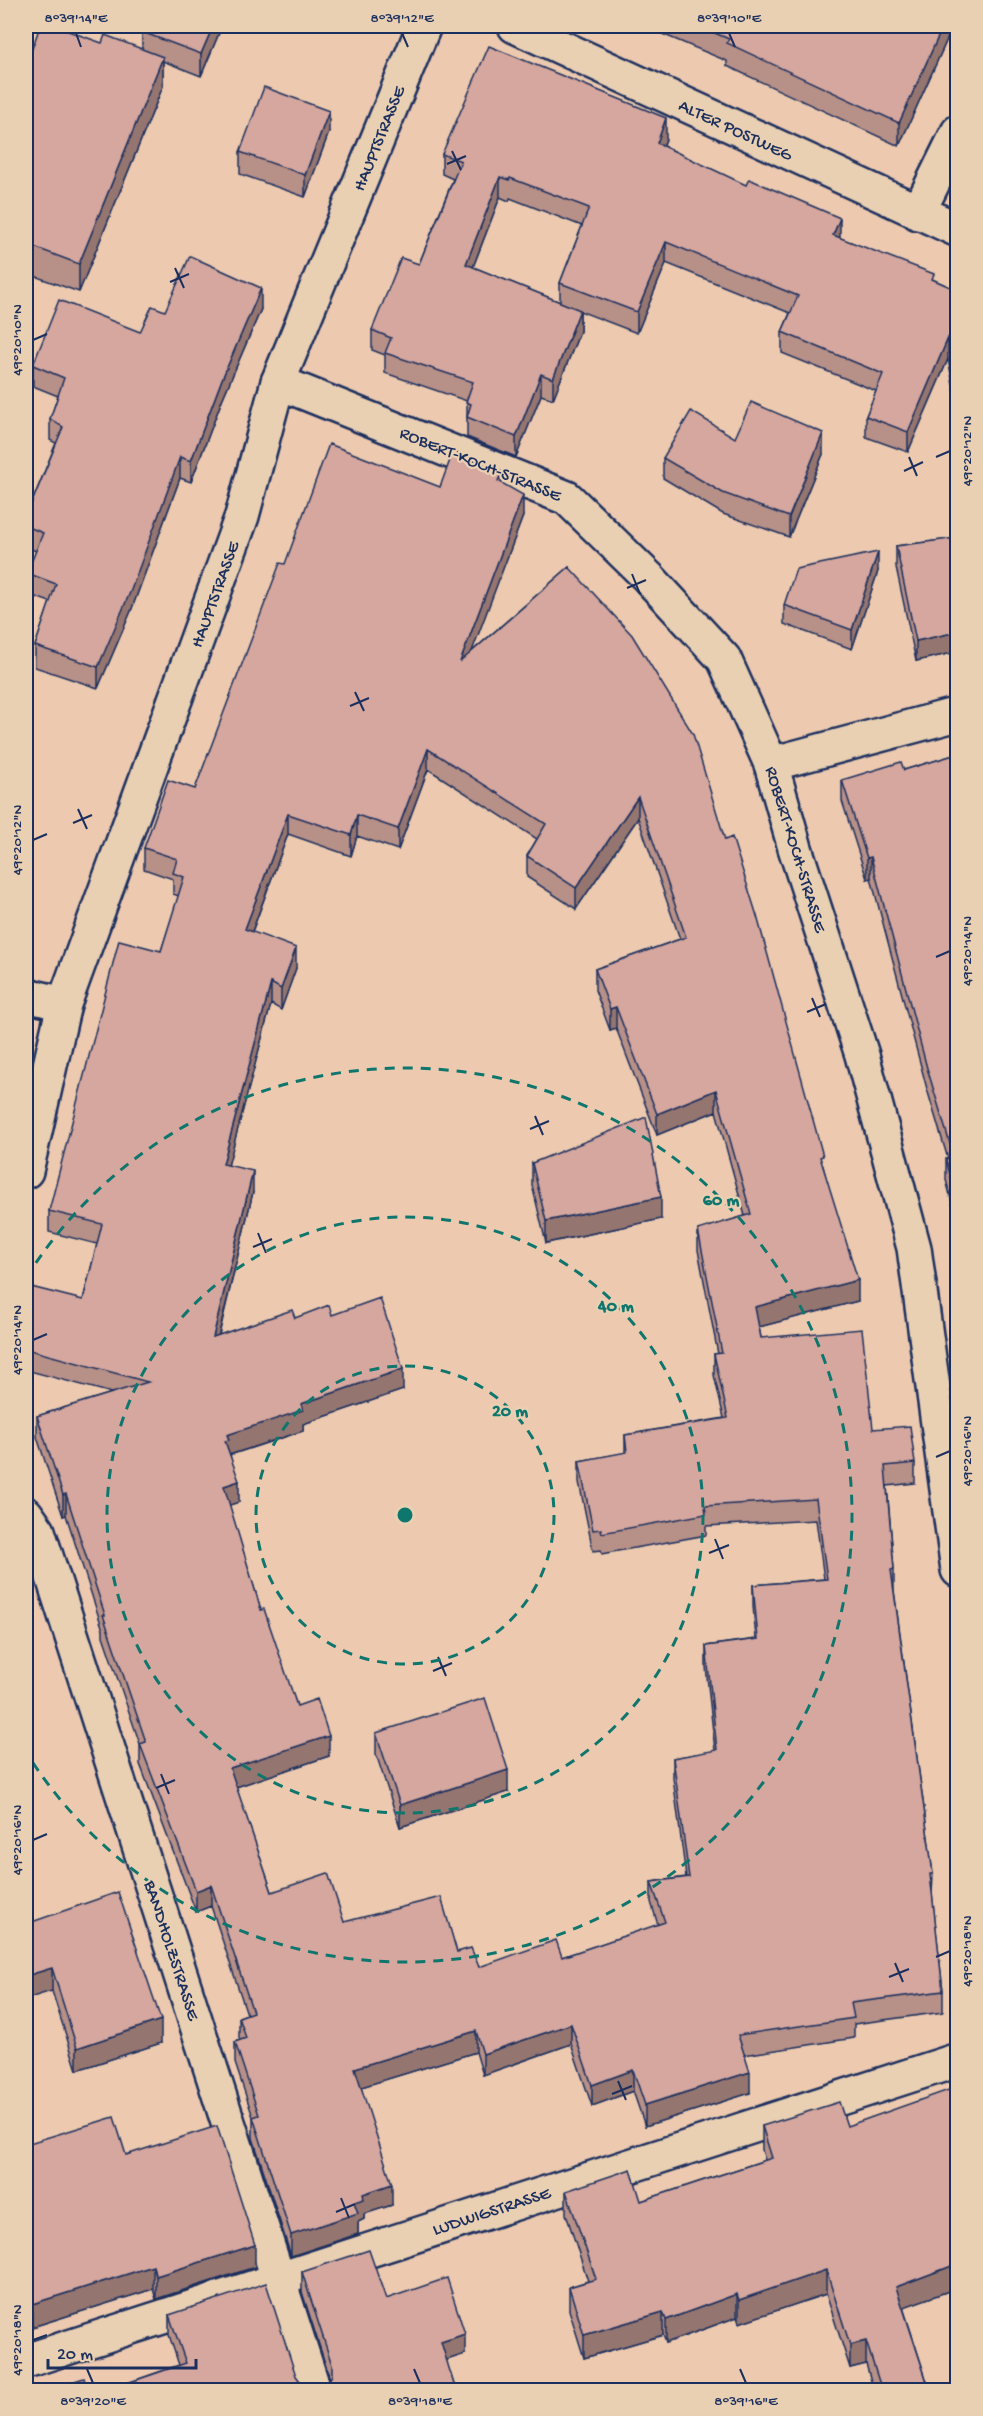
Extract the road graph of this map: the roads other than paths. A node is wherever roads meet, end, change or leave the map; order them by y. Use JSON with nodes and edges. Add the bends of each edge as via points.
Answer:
{"nodes":[{"id":1,"x":424,"y":26,"type":"edge"},
{"id":2,"x":515,"y":26,"type":"edge"},
{"id":3,"x":957,"y":132,"type":"edge"},
{"id":4,"x":918,"y":213,"type":"junction"},
{"id":5,"x":957,"y":230,"type":"edge"},
{"id":6,"x":278,"y":382,"type":"junction"},
{"id":7,"x":957,"y":714,"type":"edge"},
{"id":8,"x":771,"y":764,"type":"junction"},
{"id":9,"x":26,"y":995,"type":"edge"},
{"id":10,"x":64,"y":1004,"type":"junction"},
{"id":11,"x":26,"y":1171,"type":"edge"},
{"id":12,"x":26,"y":1514,"type":"edge"},
{"id":13,"x":957,"y":1570,"type":"edge"},
{"id":14,"x":957,"y":2060,"type":"edge"},
{"id":15,"x":279,"y":2278,"type":"junction"},
{"id":16,"x":26,"y":2361,"type":"edge"},
{"id":17,"x":314,"y":2391,"type":"edge"}],
"edges":[{"from":1,"to":6,"type":"street","name":"HAUPTSTRASSE"},
{"from":2,"to":4,"type":"street","name":"ALTER POSTWEG"},
{"from":3,"to":4,"type":"street"},
{"from":4,"to":5,"type":"street","name":"ALTER POSTWEG"},
{"from":6,"to":8,"type":"street","name":"ROBERT-KOCH-STRASSE","via":[[567,498],[724,659]]},
{"from":6,"to":10,"type":"street","name":"HAUPTSTRASSE","via":[[242,516]]},
{"from":7,"to":8,"type":"street"},
{"from":8,"to":13,"type":"street","name":"ROBERT-KOCH-STRASSE","via":[[862,1055],[914,1248]]},
{"from":9,"to":10,"type":"street"},
{"from":10,"to":11,"type":"street","name":"HAUPTSTRASSE"},
{"from":12,"to":15,"type":"street","name":"BANDHOLZSTRASSE","via":[[38,1531]]},
{"from":14,"to":15,"type":"street","name":"LUDWIGSTRASSE"},
{"from":15,"to":16,"type":"street","name":"LUDWIGSTRASSE"},
{"from":15,"to":17,"type":"street","name":"BANDHOLZSTRASSE"}]}
